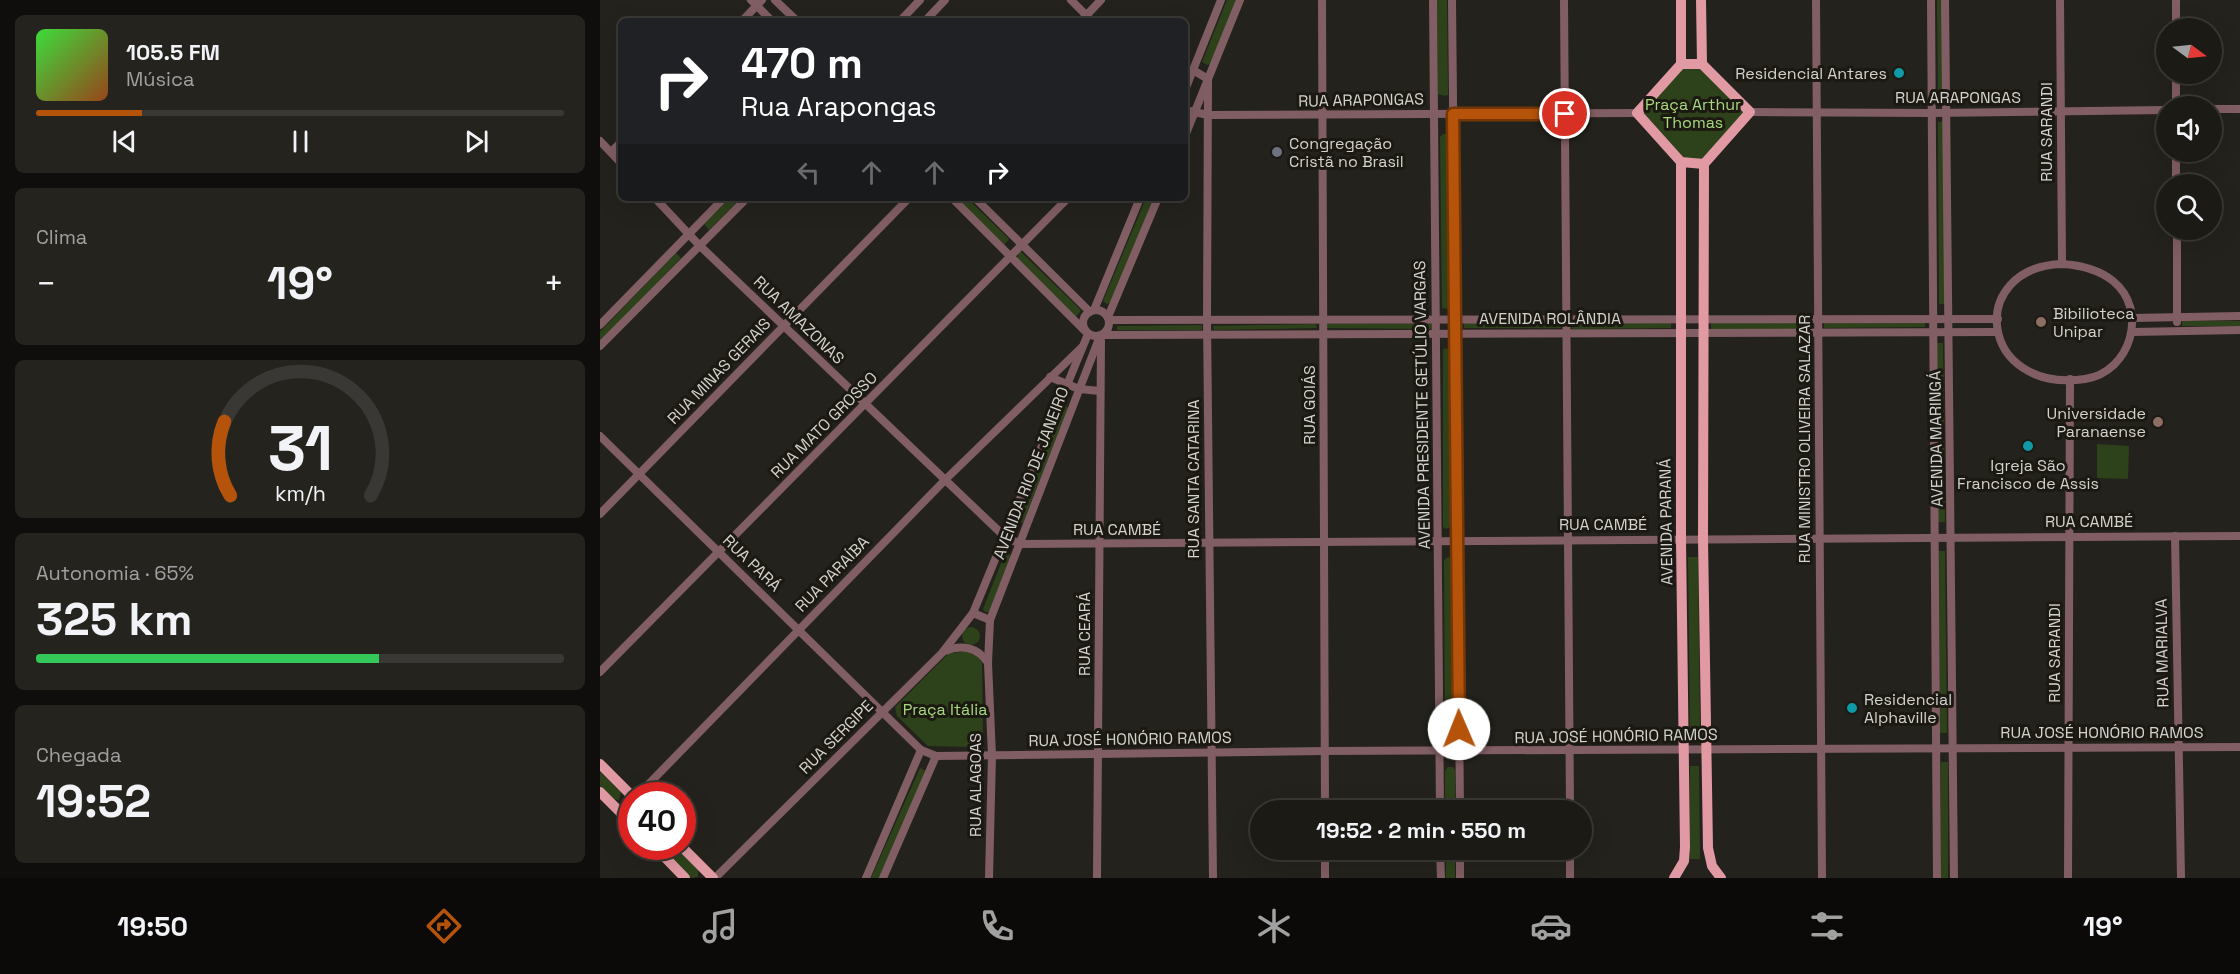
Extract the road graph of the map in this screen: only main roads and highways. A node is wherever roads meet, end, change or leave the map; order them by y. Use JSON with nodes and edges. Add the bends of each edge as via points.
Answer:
{"nodes":[{"id":1,"x":1681,"y":0,"type":"edge"},
{"id":2,"x":1701,"y":0,"type":"edge"},
{"id":3,"x":1702,"y":36,"type":"junction"},
{"id":4,"x":1681,"y":38,"type":"junction"},
{"id":5,"x":1681,"y":64,"type":"junction"},
{"id":6,"x":1702,"y":64,"type":"junction"},
{"id":7,"x":1681,"y":162,"type":"junction"},
{"id":8,"x":1704,"y":164,"type":"junction"},
{"id":9,"x":600,"y":764,"type":"edge"},
{"id":10,"x":618,"y":782,"type":"edge"},
{"id":11,"x":600,"y":792,"type":"edge"},
{"id":12,"x":618,"y":810,"type":"edge"},
{"id":13,"x":668,"y":860,"type":"edge"},
{"id":14,"x":695,"y":860,"type":"edge"},
{"id":15,"x":685,"y":878,"type":"edge"},
{"id":16,"x":714,"y":878,"type":"edge"},
{"id":17,"x":1674,"y":878,"type":"edge"},
{"id":18,"x":1721,"y":878,"type":"edge"}],
"edges":[{"from":1,"to":4,"type":"main road"},
{"from":2,"to":3,"type":"main road"},
{"from":3,"to":4,"type":"main road","via":[[1689,45]]},
{"from":3,"to":6,"type":"main road"},
{"from":4,"to":5,"type":"main road"},
{"from":5,"to":6,"type":"main road"},
{"from":5,"to":7,"type":"main road","via":[[1637,113]]},
{"from":6,"to":8,"type":"main road","via":[[1750,112]]},
{"from":7,"to":8,"type":"main road"},
{"from":7,"to":17,"type":"main road","name":"AVENIDA PARANÁ","via":[[1685,856]]},
{"from":8,"to":18,"type":"main road","via":[[1703,539],[1708,857]]},
{"from":9,"to":10,"type":"main road"},
{"from":11,"to":12,"type":"main road"},
{"from":13,"to":15,"type":"main road"},
{"from":14,"to":16,"type":"main road"}]}
